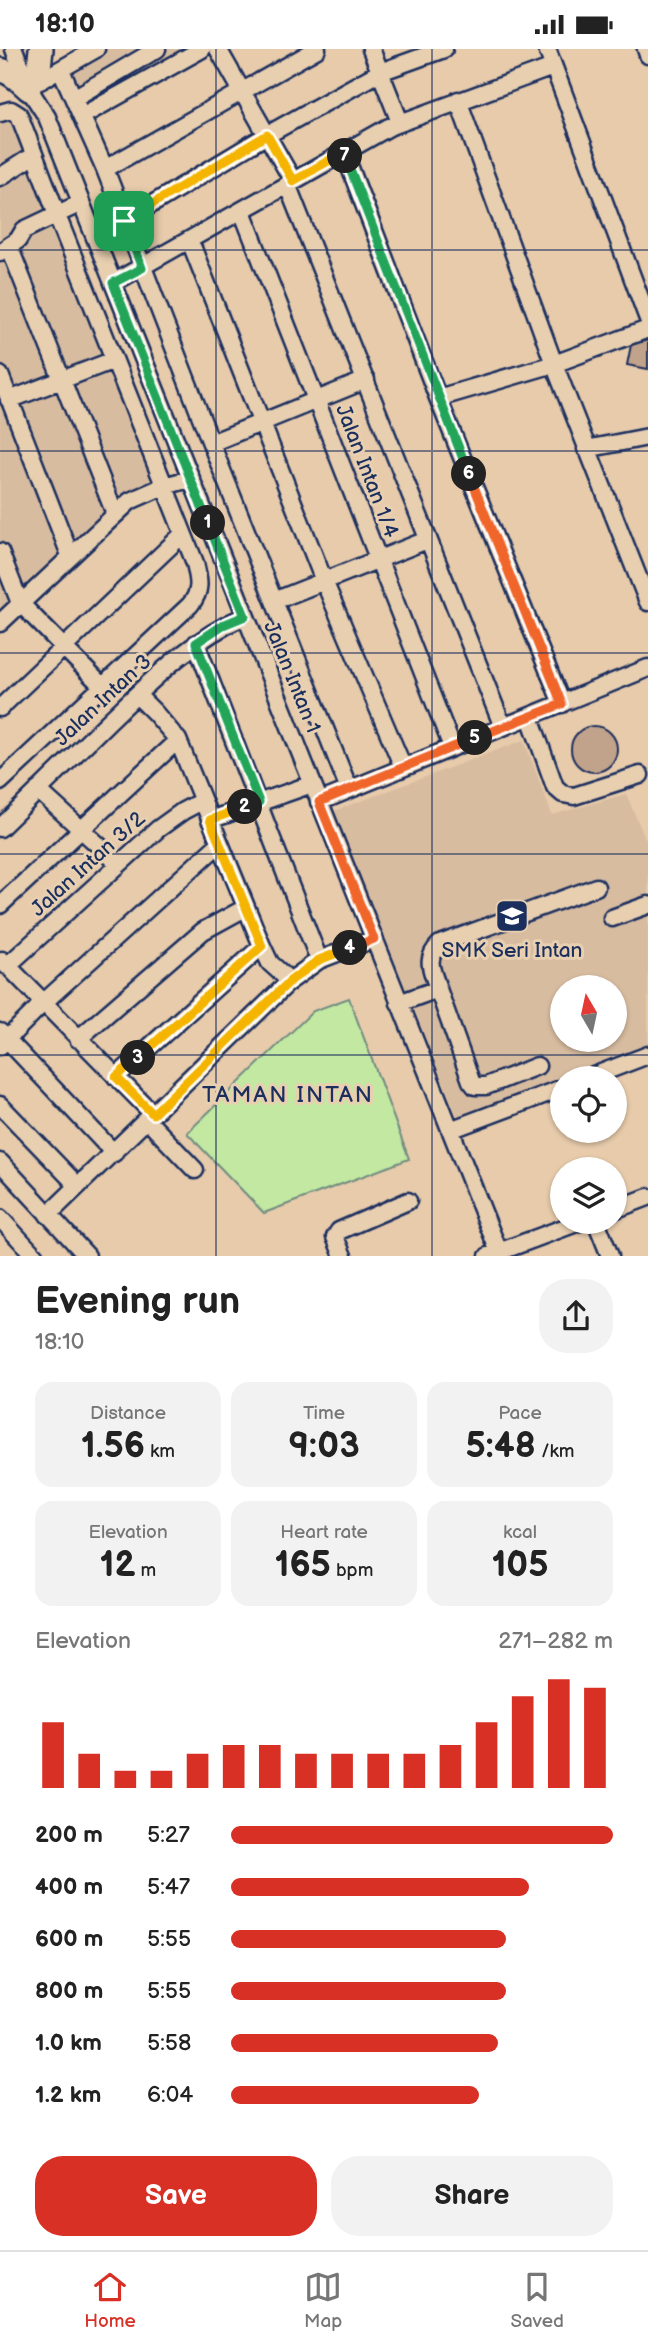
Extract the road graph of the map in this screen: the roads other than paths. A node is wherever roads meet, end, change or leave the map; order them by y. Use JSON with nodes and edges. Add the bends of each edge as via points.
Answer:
{"nodes":[{"id":1,"x":14,"y":49,"type":"edge"},
{"id":2,"x":20,"y":49,"type":"edge"},
{"id":3,"x":41,"y":49,"type":"edge"},
{"id":4,"x":96,"y":49,"type":"edge"},
{"id":5,"x":158,"y":49,"type":"edge"},
{"id":6,"x":202,"y":49,"type":"edge"},
{"id":7,"x":218,"y":49,"type":"edge"},
{"id":8,"x":317,"y":49,"type":"edge"},
{"id":9,"x":371,"y":49,"type":"edge"},
{"id":10,"x":444,"y":49,"type":"edge"},
{"id":11,"x":547,"y":49,"type":"edge"},
{"id":12,"x":646,"y":49,"type":"edge"},
{"id":13,"x":648,"y":55,"type":"edge"},
{"id":14,"x":553,"y":67,"type":"junction"},
{"id":15,"x":61,"y":69,"type":"junction"},
{"id":16,"x":0,"y":70,"type":"edge"},
{"id":17,"x":380,"y":72,"type":"junction"},
{"id":18,"x":36,"y":82,"type":"junction"},
{"id":19,"x":242,"y":91,"type":"junction"},
{"id":20,"x":74,"y":98,"type":"junction"},
{"id":21,"x":458,"y":100,"type":"junction"},
{"id":22,"x":0,"y":113,"type":"edge"},
{"id":23,"x":82,"y":116,"type":"junction"},
{"id":24,"x":400,"y":122,"type":"junction"},
{"id":25,"x":267,"y":135,"type":"junction"},
{"id":26,"x":344,"y":152,"type":"junction"},
{"id":27,"x":34,"y":156,"type":"junction"},
{"id":28,"x":105,"y":169,"type":"junction"},
{"id":29,"x":0,"y":177,"type":"edge"},
{"id":30,"x":290,"y":183,"type":"junction"},
{"id":31,"x":83,"y":208,"type":"junction"},
{"id":32,"x":242,"y":211,"type":"junction"},
{"id":33,"x":58,"y":219,"type":"junction"},
{"id":34,"x":124,"y":221,"type":"junction"},
{"id":35,"x":190,"y":241,"type":"junction"},
{"id":36,"x":9,"y":246,"type":"edge"},
{"id":37,"x":142,"y":268,"type":"junction"},
{"id":38,"x":113,"y":283,"type":"junction"},
{"id":39,"x":648,"y":319,"type":"edge"},
{"id":40,"x":648,"y":329,"type":"edge"},
{"id":41,"x":114,"y":360,"type":"junction"},
{"id":42,"x":554,"y":363,"type":"junction"},
{"id":43,"x":0,"y":375,"type":"edge"},
{"id":44,"x":62,"y":380,"type":"junction"},
{"id":45,"x":366,"y":380,"type":"junction"},
{"id":46,"x":438,"y":398,"type":"junction"},
{"id":47,"x":317,"y":399,"type":"junction"},
{"id":48,"x":8,"y":410,"type":"edge"},
{"id":49,"x":261,"y":423,"type":"junction"},
{"id":50,"x":648,"y":437,"type":"edge"},
{"id":51,"x":211,"y":443,"type":"junction"},
{"id":52,"x":586,"y":449,"type":"junction"},
{"id":53,"x":191,"y":479,"type":"junction"},
{"id":54,"x":164,"y":486,"type":"junction"},
{"id":55,"x":115,"y":514,"type":"junction"},
{"id":56,"x":183,"y":534,"type":"junction"},
{"id":57,"x":428,"y":540,"type":"junction"},
{"id":58,"x":0,"y":552,"type":"edge"},
{"id":59,"x":71,"y":555,"type":"junction"},
{"id":60,"x":379,"y":559,"type":"junction"},
{"id":61,"x":324,"y":581,"type":"junction"},
{"id":62,"x":274,"y":601,"type":"junction"},
{"id":63,"x":648,"y":602,"type":"edge"},
{"id":64,"x":20,"y":603,"type":"junction"},
{"id":65,"x":245,"y":616,"type":"junction"},
{"id":66,"x":0,"y":623,"type":"edge"},
{"id":67,"x":196,"y":643,"type":"junction"},
{"id":68,"x":63,"y":648,"type":"junction"},
{"id":69,"x":648,"y":668,"type":"edge"},
{"id":70,"x":103,"y":686,"type":"junction"},
{"id":71,"x":137,"y":695,"type":"junction"},
{"id":72,"x":562,"y":704,"type":"junction"},
{"id":73,"x":0,"y":708,"type":"edge"},
{"id":74,"x":530,"y":717,"type":"junction"},
{"id":75,"x":503,"y":727,"type":"junction"},
{"id":76,"x":178,"y":740,"type":"junction"},
{"id":77,"x":452,"y":747,"type":"junction"},
{"id":78,"x":403,"y":767,"type":"junction"},
{"id":79,"x":640,"y":775,"type":"dead end"},
{"id":80,"x":0,"y":782,"type":"edge"},
{"id":81,"x":312,"y":784,"type":"junction"},
{"id":82,"x":349,"y":789,"type":"junction"},
{"id":83,"x":38,"y":790,"type":"junction"},
{"id":84,"x":202,"y":801,"type":"junction"},
{"id":85,"x":259,"y":802,"type":"junction"},
{"id":86,"x":319,"y":802,"type":"junction"},
{"id":87,"x":210,"y":820,"type":"junction"},
{"id":88,"x":0,"y":828,"type":"edge"},
{"id":89,"x":79,"y":830,"type":"junction"},
{"id":90,"x":219,"y":844,"type":"junction"},
{"id":91,"x":118,"y":863,"type":"junction"},
{"id":92,"x":596,"y":887,"type":"dead end"},
{"id":93,"x":0,"y":905,"type":"edge"},
{"id":94,"x":648,"y":905,"type":"edge"},
{"id":95,"x":245,"y":908,"type":"junction"},
{"id":96,"x":612,"y":918,"type":"dead end"},
{"id":97,"x":374,"y":939,"type":"junction"},
{"id":98,"x":262,"y":946,"type":"junction"},
{"id":99,"x":319,"y":960,"type":"junction"},
{"id":100,"x":4,"y":962,"type":"edge"},
{"id":101,"x":290,"y":981,"type":"junction"},
{"id":102,"x":438,"y":989,"type":"junction"},
{"id":103,"x":43,"y":1003,"type":"junction"},
{"id":104,"x":399,"y":1003,"type":"junction"},
{"id":105,"x":2,"y":1039,"type":"edge"},
{"id":106,"x":78,"y":1039,"type":"junction"},
{"id":107,"x":648,"y":1055,"type":"edge"},
{"id":108,"x":537,"y":1066,"type":"dead end"},
{"id":109,"x":619,"y":1066,"type":"edge"},
{"id":110,"x":116,"y":1077,"type":"junction"},
{"id":111,"x":550,"y":1092,"type":"edge"},
{"id":112,"x":0,"y":1105,"type":"edge"},
{"id":113,"x":150,"y":1117,"type":"junction"},
{"id":114,"x":450,"y":1130,"type":"junction"},
{"id":115,"x":114,"y":1153,"type":"junction"},
{"id":116,"x":0,"y":1162,"type":"edge"},
{"id":117,"x":195,"y":1170,"type":"dead end"},
{"id":118,"x":78,"y":1186,"type":"junction"},
{"id":119,"x":648,"y":1197,"type":"edge"},
{"id":120,"x":408,"y":1201,"type":"dead end"},
{"id":121,"x":627,"y":1205,"type":"edge"},
{"id":122,"x":48,"y":1215,"type":"junction"},
{"id":123,"x":3,"y":1228,"type":"edge"},
{"id":124,"x":550,"y":1233,"type":"edge"},
{"id":125,"x":601,"y":1234,"type":"edge"},
{"id":126,"x":493,"y":1254,"type":"edge"},
{"id":127,"x":35,"y":1256,"type":"edge"},
{"id":128,"x":87,"y":1256,"type":"edge"},
{"id":129,"x":343,"y":1256,"type":"edge"},
{"id":130,"x":610,"y":1256,"type":"edge"}],
"edges":[{"from":1,"to":18,"type":"street","name":"Jalan Intan 1"},
{"from":2,"to":18,"type":"street","name":"Jalan Intan 1"},
{"from":3,"to":18,"type":"highway"},
{"from":4,"to":15,"type":"street"},
{"from":5,"to":20,"type":"street"},
{"from":6,"to":23,"type":"street"},
{"from":7,"to":19,"type":"street"},
{"from":8,"to":19,"type":"street"},
{"from":9,"to":17,"type":"street"},
{"from":10,"to":17,"type":"street"},
{"from":11,"to":14,"type":"street"},
{"from":12,"to":13,"type":"street"},
{"from":14,"to":21,"type":"street"},
{"from":14,"to":39,"type":"street"},
{"from":15,"to":18,"type":"street"},
{"from":15,"to":20,"type":"street"},
{"from":16,"to":18,"type":"highway"},
{"from":17,"to":24,"type":"street"},
{"from":17,"to":25,"type":"street"},
{"from":18,"to":31,"type":"street","name":"Jalan Intan 1"},
{"from":19,"to":25,"type":"street"},
{"from":19,"to":28,"type":"street"},
{"from":20,"to":23,"type":"street"},
{"from":21,"to":24,"type":"street"},
{"from":21,"to":42,"type":"street"},
{"from":22,"to":27,"type":"street","via":[[16,112]]},
{"from":23,"to":28,"type":"street"},
{"from":24,"to":26,"type":"street"},
{"from":25,"to":30,"type":"street"},
{"from":25,"to":34,"type":"street"},
{"from":26,"to":30,"type":"street"},
{"from":26,"to":46,"type":"street"},
{"from":27,"to":29,"type":"street"},
{"from":27,"to":33,"type":"street"},
{"from":28,"to":34,"type":"street"},
{"from":30,"to":32,"type":"street"},
{"from":30,"to":45,"type":"street"},
{"from":31,"to":33,"type":"street"},
{"from":31,"to":38,"type":"street","name":"Jalan Intan 1"},
{"from":32,"to":35,"type":"street"},
{"from":32,"to":47,"type":"street","name":"Jalan Intan 1/4"},
{"from":33,"to":36,"type":"street"},
{"from":33,"to":41,"type":"street"},
{"from":34,"to":37,"type":"street"},
{"from":35,"to":37,"type":"street"},
{"from":35,"to":49,"type":"street"},
{"from":36,"to":44,"type":"street"},
{"from":37,"to":38,"type":"street"},
{"from":37,"to":51,"type":"street"},
{"from":38,"to":53,"type":"street","name":"Jalan Intan 1"},
{"from":40,"to":42,"type":"street"},
{"from":41,"to":44,"type":"street"},
{"from":41,"to":54,"type":"street"},
{"from":42,"to":46,"type":"street"},
{"from":42,"to":52,"type":"street"},
{"from":43,"to":48,"type":"street"},
{"from":44,"to":48,"type":"street"},
{"from":44,"to":55,"type":"street"},
{"from":45,"to":47,"type":"street"},
{"from":45,"to":57,"type":"street"},
{"from":46,"to":72,"type":"street"},
{"from":47,"to":49,"type":"street"},
{"from":47,"to":60,"type":"street","name":"Jalan Intan 1/4"},
{"from":48,"to":59,"type":"street"},
{"from":49,"to":51,"type":"street"},
{"from":49,"to":61,"type":"street"},
{"from":50,"to":52,"type":"street"},
{"from":51,"to":62,"type":"street"},
{"from":52,"to":63,"type":"street"},
{"from":53,"to":54,"type":"street"},
{"from":53,"to":65,"type":"street","name":"Jalan Intan 1"},
{"from":54,"to":55,"type":"street","via":[[130,501]]},
{"from":54,"to":56,"type":"street"},
{"from":55,"to":59,"type":"street"},
{"from":56,"to":68,"type":"street"},
{"from":56,"to":70,"type":"street","via":[[200,584],[197,596]]},
{"from":57,"to":60,"type":"street"},
{"from":57,"to":75,"type":"street"},
{"from":58,"to":64,"type":"street"},
{"from":59,"to":64,"type":"street"},
{"from":60,"to":61,"type":"street"},
{"from":60,"to":77,"type":"street","name":"Jalan Intan 1/4"},
{"from":61,"to":62,"type":"street"},
{"from":61,"to":78,"type":"street"},
{"from":62,"to":82,"type":"street"},
{"from":64,"to":66,"type":"street"},
{"from":64,"to":68,"type":"street"},
{"from":65,"to":67,"type":"street","name":"Jalan Intan 3"},
{"from":65,"to":81,"type":"street","name":"Jalan Intan 1"},
{"from":67,"to":71,"type":"street","name":"Jalan Intan 3"},
{"from":67,"to":85,"type":"street"},
{"from":68,"to":70,"type":"street"},
{"from":68,"to":73,"type":"street"},
{"from":69,"to":72,"type":"street"},
{"from":70,"to":80,"type":"street"},
{"from":71,"to":76,"type":"street"},
{"from":71,"to":83,"type":"street","name":"Jalan Intan 3"},
{"from":72,"to":74,"type":"street"},
{"from":74,"to":75,"type":"street"},
{"from":74,"to":79,"type":"street","via":[[555,787],[563,794],[574,796]]},
{"from":75,"to":77,"type":"street"},
{"from":76,"to":84,"type":"street"},
{"from":76,"to":89,"type":"street"},
{"from":77,"to":78,"type":"street"},
{"from":78,"to":82,"type":"street"},
{"from":81,"to":85,"type":"street"},
{"from":81,"to":86,"type":"street","name":"Jalan Intan 1"},
{"from":82,"to":86,"type":"street"},
{"from":83,"to":88,"type":"street","name":"Jalan Intan 3"},
{"from":83,"to":89,"type":"street"},
{"from":84,"to":87,"type":"street"},
{"from":84,"to":91,"type":"street","name":"Jalan Intan 3/2","via":[[158,829]]},
{"from":85,"to":87,"type":"street"},
{"from":85,"to":99,"type":"street"},
{"from":86,"to":97,"type":"street","name":"Jalan Intan 1"},
{"from":87,"to":90,"type":"street"},
{"from":89,"to":91,"type":"street"},
{"from":89,"to":93,"type":"street"},
{"from":90,"to":95,"type":"street"},
{"from":90,"to":103,"type":"street"},
{"from":91,"to":100,"type":"street","name":"Jalan Intan 3/2"},
{"from":92,"to":102,"type":"street","via":[[440,944],[429,962]]},
{"from":94,"to":96,"type":"street"},
{"from":95,"to":98,"type":"street"},
{"from":95,"to":106,"type":"street","via":[[203,931]]},
{"from":97,"to":99,"type":"street"},
{"from":97,"to":104,"type":"street","name":"Jalan Intan 1"},
{"from":98,"to":101,"type":"street","via":[[270,963]]},
{"from":98,"to":110,"type":"street"},
{"from":99,"to":101,"type":"street"},
{"from":100,"to":103,"type":"street"},
{"from":101,"to":113,"type":"street"},
{"from":102,"to":104,"type":"street"},
{"from":102,"to":108,"type":"street","via":[[475,1086]]},
{"from":103,"to":105,"type":"street"},
{"from":103,"to":106,"type":"street"},
{"from":104,"to":114,"type":"street","name":"Jalan Intan 1"},
{"from":105,"to":115,"type":"street"},
{"from":106,"to":110,"type":"street"},
{"from":107,"to":109,"type":"street"},
{"from":110,"to":113,"type":"street"},
{"from":111,"to":114,"type":"street"},
{"from":112,"to":118,"type":"street"},
{"from":113,"to":115,"type":"street"},
{"from":113,"to":117,"type":"street"},
{"from":114,"to":126,"type":"street","name":"Jalan Intan 1"},
{"from":115,"to":118,"type":"street"},
{"from":116,"to":122,"type":"street"},
{"from":118,"to":122,"type":"street"},
{"from":119,"to":121,"type":"street"},
{"from":120,"to":129,"type":"street","via":[[339,1231],[335,1237]]},
{"from":122,"to":128,"type":"street"},
{"from":123,"to":127,"type":"street"},
{"from":124,"to":126,"type":"street"},
{"from":125,"to":130,"type":"street"}]}
